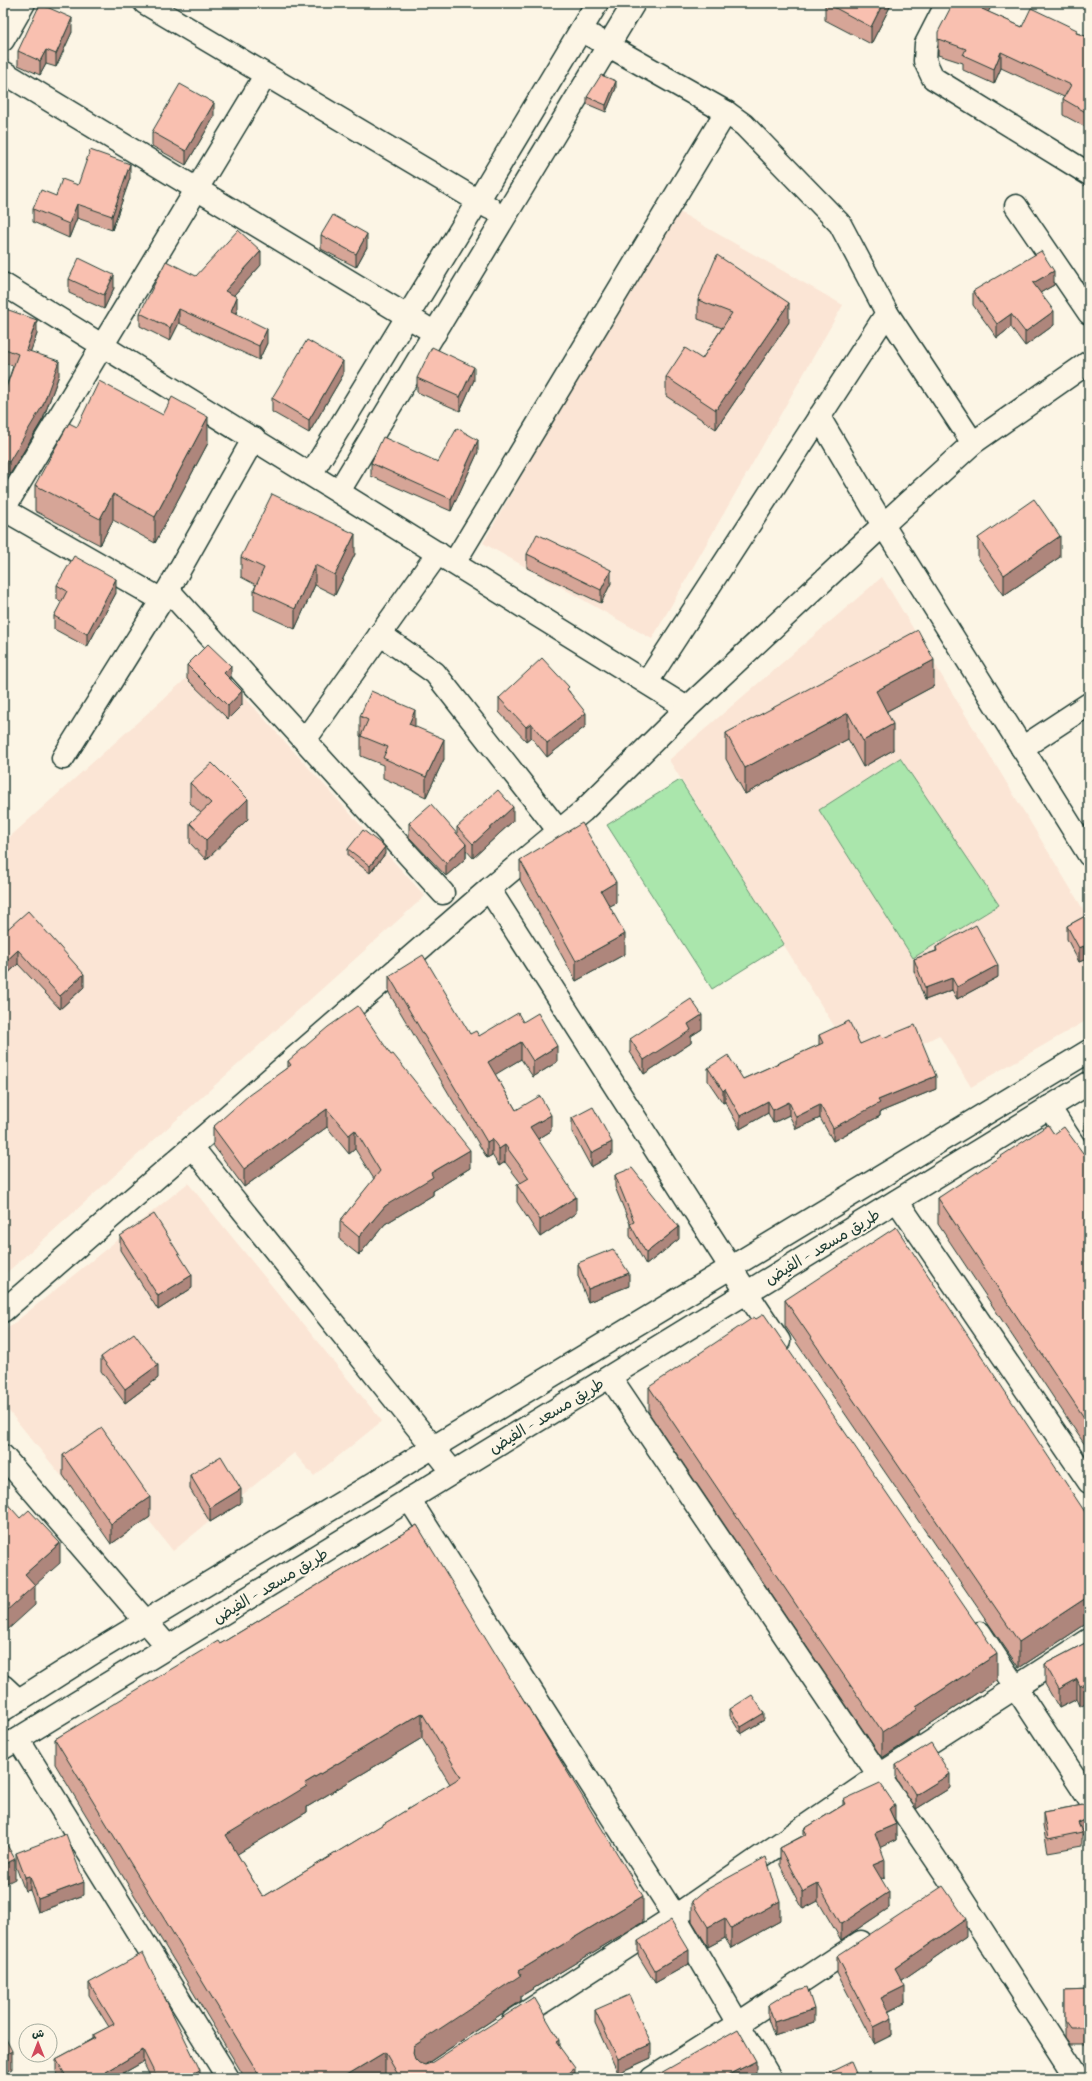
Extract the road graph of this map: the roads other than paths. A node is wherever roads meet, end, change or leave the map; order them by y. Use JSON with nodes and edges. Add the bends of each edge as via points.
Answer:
{"nodes":[{"id":1,"x":24,"y":3,"type":"edge"},
{"id":2,"x":145,"y":3,"type":"edge"},
{"id":3,"x":596,"y":3,"type":"edge"},
{"id":4,"x":634,"y":3,"type":"edge"},
{"id":5,"x":947,"y":3,"type":"edge"},
{"id":6,"x":580,"y":30,"type":"junction"},
{"id":7,"x":3,"y":40,"type":"edge"},
{"id":8,"x":608,"y":46,"type":"junction"},
{"id":9,"x":3,"y":72,"type":"edge"},
{"id":10,"x":265,"y":76,"type":"junction"},
{"id":11,"x":726,"y":112,"type":"junction"},
{"id":12,"x":1089,"y":174,"type":"edge"},
{"id":13,"x":196,"y":189,"type":"junction"},
{"id":14,"x":478,"y":201,"type":"junction"},
{"id":15,"x":1016,"y":206,"type":"dead end"},
{"id":16,"x":505,"y":217,"type":"junction"},
{"id":17,"x":4,"y":287,"type":"edge"},
{"id":18,"x":887,"y":313,"type":"junction"},
{"id":19,"x":1089,"y":313,"type":"edge"},
{"id":20,"x":408,"y":316,"type":"junction"},
{"id":21,"x":435,"y":333,"type":"junction"},
{"id":22,"x":103,"y":344,"type":"junction"},
{"id":23,"x":1089,"y":362,"type":"edge"},
{"id":24,"x":819,"y":417,"type":"junction"},
{"id":25,"x":254,"y":438,"type":"junction"},
{"id":26,"x":972,"y":443,"type":"junction"},
{"id":27,"x":311,"y":474,"type":"junction"},
{"id":28,"x":339,"y":491,"type":"junction"},
{"id":29,"x":3,"y":509,"type":"edge"},
{"id":30,"x":883,"y":525,"type":"junction"},
{"id":31,"x":446,"y":558,"type":"junction"},
{"id":32,"x":165,"y":595,"type":"junction"},
{"id":33,"x":380,"y":634,"type":"junction"},
{"id":34,"x":647,"y":682,"type":"junction"},
{"id":35,"x":1089,"y":704,"type":"edge"},
{"id":36,"x":687,"y":708,"type":"junction"},
{"id":37,"x":305,"y":740,"type":"junction"},
{"id":38,"x":1022,"y":748,"type":"junction"},
{"id":39,"x":63,"y":758,"type":"dead end"},
{"id":40,"x":559,"y":831,"type":"junction"},
{"id":41,"x":1089,"y":855,"type":"edge"},
{"id":42,"x":489,"y":889,"type":"junction"},
{"id":43,"x":443,"y":893,"type":"dead end"},
{"id":44,"x":1089,"y":1051,"type":"edge"},
{"id":45,"x":1089,"y":1083,"type":"edge"},
{"id":46,"x":1049,"y":1107,"type":"junction"},
{"id":47,"x":192,"y":1147,"type":"junction"},
{"id":48,"x":1089,"y":1168,"type":"edge"},
{"id":49,"x":897,"y":1201,"type":"junction"},
{"id":50,"x":731,"y":1268,"type":"junction"},
{"id":51,"x":746,"y":1293,"type":"junction"},
{"id":52,"x":3,"y":1311,"type":"edge"},
{"id":53,"x":792,"y":1358,"type":"edge"},
{"id":54,"x":610,"y":1377,"type":"junction"},
{"id":55,"x":434,"y":1447,"type":"junction"},
{"id":56,"x":3,"y":1456,"type":"edge"},
{"id":57,"x":453,"y":1472,"type":"junction"},
{"id":58,"x":1089,"y":1482,"type":"edge"},
{"id":59,"x":409,"y":1499,"type":"junction"},
{"id":60,"x":968,"y":1614,"type":"edge"},
{"id":61,"x":146,"y":1621,"type":"junction"},
{"id":62,"x":1089,"y":1640,"type":"edge"},
{"id":63,"x":168,"y":1647,"type":"junction"},
{"id":64,"x":1017,"y":1686,"type":"junction"},
{"id":65,"x":8,"y":1698,"type":"edge"},
{"id":66,"x":10,"y":1743,"type":"edge"},
{"id":67,"x":878,"y":1776,"type":"junction"},
{"id":68,"x":1089,"y":1798,"type":"edge"},
{"id":69,"x":675,"y":1916,"type":"junction"},
{"id":70,"x":878,"y":1931,"type":"edge"},
{"id":71,"x":739,"y":2023,"type":"junction"},
{"id":72,"x":498,"y":2031,"type":"edge"},
{"id":73,"x":228,"y":2078,"type":"edge"},
{"id":74,"x":652,"y":2078,"type":"edge"},
{"id":75,"x":770,"y":2078,"type":"edge"},
{"id":76,"x":1077,"y":2078,"type":"edge"}],
"edges":[{"from":1,"to":7,"type":"street"},
{"from":2,"to":10,"type":"street"},
{"from":3,"to":6,"type":"street"},
{"from":4,"to":8,"type":"street"},
{"from":5,"to":12,"type":"street","via":[[926,44],[925,61],[933,78]]},
{"from":6,"to":8,"type":"street"},
{"from":6,"to":14,"type":"street"},
{"from":8,"to":11,"type":"street"},
{"from":8,"to":16,"type":"street"},
{"from":9,"to":13,"type":"street"},
{"from":10,"to":13,"type":"street"},
{"from":10,"to":14,"type":"street"},
{"from":11,"to":18,"type":"street","via":[[744,125],[840,224]]},
{"from":11,"to":31,"type":"street"},
{"from":13,"to":20,"type":"street"},
{"from":13,"to":22,"type":"street"},
{"from":14,"to":16,"type":"street"},
{"from":14,"to":20,"type":"street"},
{"from":15,"to":19,"type":"street"},
{"from":16,"to":21,"type":"street"},
{"from":17,"to":22,"type":"street"},
{"from":18,"to":24,"type":"street"},
{"from":18,"to":26,"type":"street"},
{"from":20,"to":21,"type":"street"},
{"from":20,"to":27,"type":"street"},
{"from":21,"to":28,"type":"street"},
{"from":22,"to":25,"type":"street"},
{"from":22,"to":29,"type":"street"},
{"from":23,"to":26,"type":"street"},
{"from":24,"to":30,"type":"street"},
{"from":24,"to":34,"type":"street"},
{"from":25,"to":27,"type":"street"},
{"from":25,"to":32,"type":"street"},
{"from":26,"to":30,"type":"street"},
{"from":27,"to":28,"type":"street"},
{"from":28,"to":31,"type":"street"},
{"from":29,"to":32,"type":"street"},
{"from":30,"to":36,"type":"street"},
{"from":30,"to":38,"type":"street"},
{"from":31,"to":33,"type":"street"},
{"from":31,"to":34,"type":"street"},
{"from":32,"to":37,"type":"street"},
{"from":32,"to":39,"type":"street"},
{"from":33,"to":37,"type":"street"},
{"from":33,"to":40,"type":"street","via":[[435,673]]},
{"from":34,"to":36,"type":"street"},
{"from":35,"to":38,"type":"street"},
{"from":36,"to":40,"type":"street","via":[[583,811]]},
{"from":37,"to":43,"type":"street"},
{"from":38,"to":41,"type":"street"},
{"from":40,"to":42,"type":"street"},
{"from":42,"to":47,"type":"street"},
{"from":42,"to":50,"type":"street"},
{"from":44,"to":50,"type":"street","name":"طريق مسعد - الفيض"},
{"from":45,"to":46,"type":"street","name":"طريق مسعد - الفيض"},
{"from":46,"to":48,"type":"street"},
{"from":46,"to":49,"type":"street","name":"طريق مسعد - الفيض"},
{"from":47,"to":52,"type":"street"},
{"from":47,"to":55,"type":"street"},
{"from":49,"to":51,"type":"street","name":"طريق مسعد - الفيض"},
{"from":49,"to":58,"type":"street"},
{"from":50,"to":51,"type":"street"},
{"from":50,"to":55,"type":"street","name":"طريق مسعد - الفيض"},
{"from":51,"to":53,"type":"street"},
{"from":51,"to":54,"type":"street","name":"طريق مسعد - الفيض"},
{"from":54,"to":57,"type":"street","name":"طريق مسعد - الفيض"},
{"from":54,"to":67,"type":"street"},
{"from":55,"to":57,"type":"street"},
{"from":55,"to":61,"type":"street","name":"طريق مسعد - الفيض"},
{"from":56,"to":61,"type":"street"},
{"from":57,"to":59,"type":"street","name":"طريق مسعد - الفيض"},
{"from":59,"to":63,"type":"street","name":"طريق مسعد - الفيض"},
{"from":59,"to":69,"type":"street"},
{"from":60,"to":64,"type":"street"},
{"from":61,"to":63,"type":"street"},
{"from":61,"to":65,"type":"street","name":"طريق مسعد - الفيض"},
{"from":62,"to":64,"type":"street"},
{"from":63,"to":66,"type":"street","name":"طريق مسعد - الفيض"},
{"from":64,"to":67,"type":"street"},
{"from":64,"to":68,"type":"street"},
{"from":66,"to":73,"type":"street"},
{"from":67,"to":69,"type":"street"},
{"from":67,"to":76,"type":"street","via":[[944,1887]]},
{"from":69,"to":71,"type":"street"},
{"from":69,"to":72,"type":"street"},
{"from":70,"to":71,"type":"street"},
{"from":71,"to":74,"type":"street"},
{"from":71,"to":75,"type":"street"}]}
